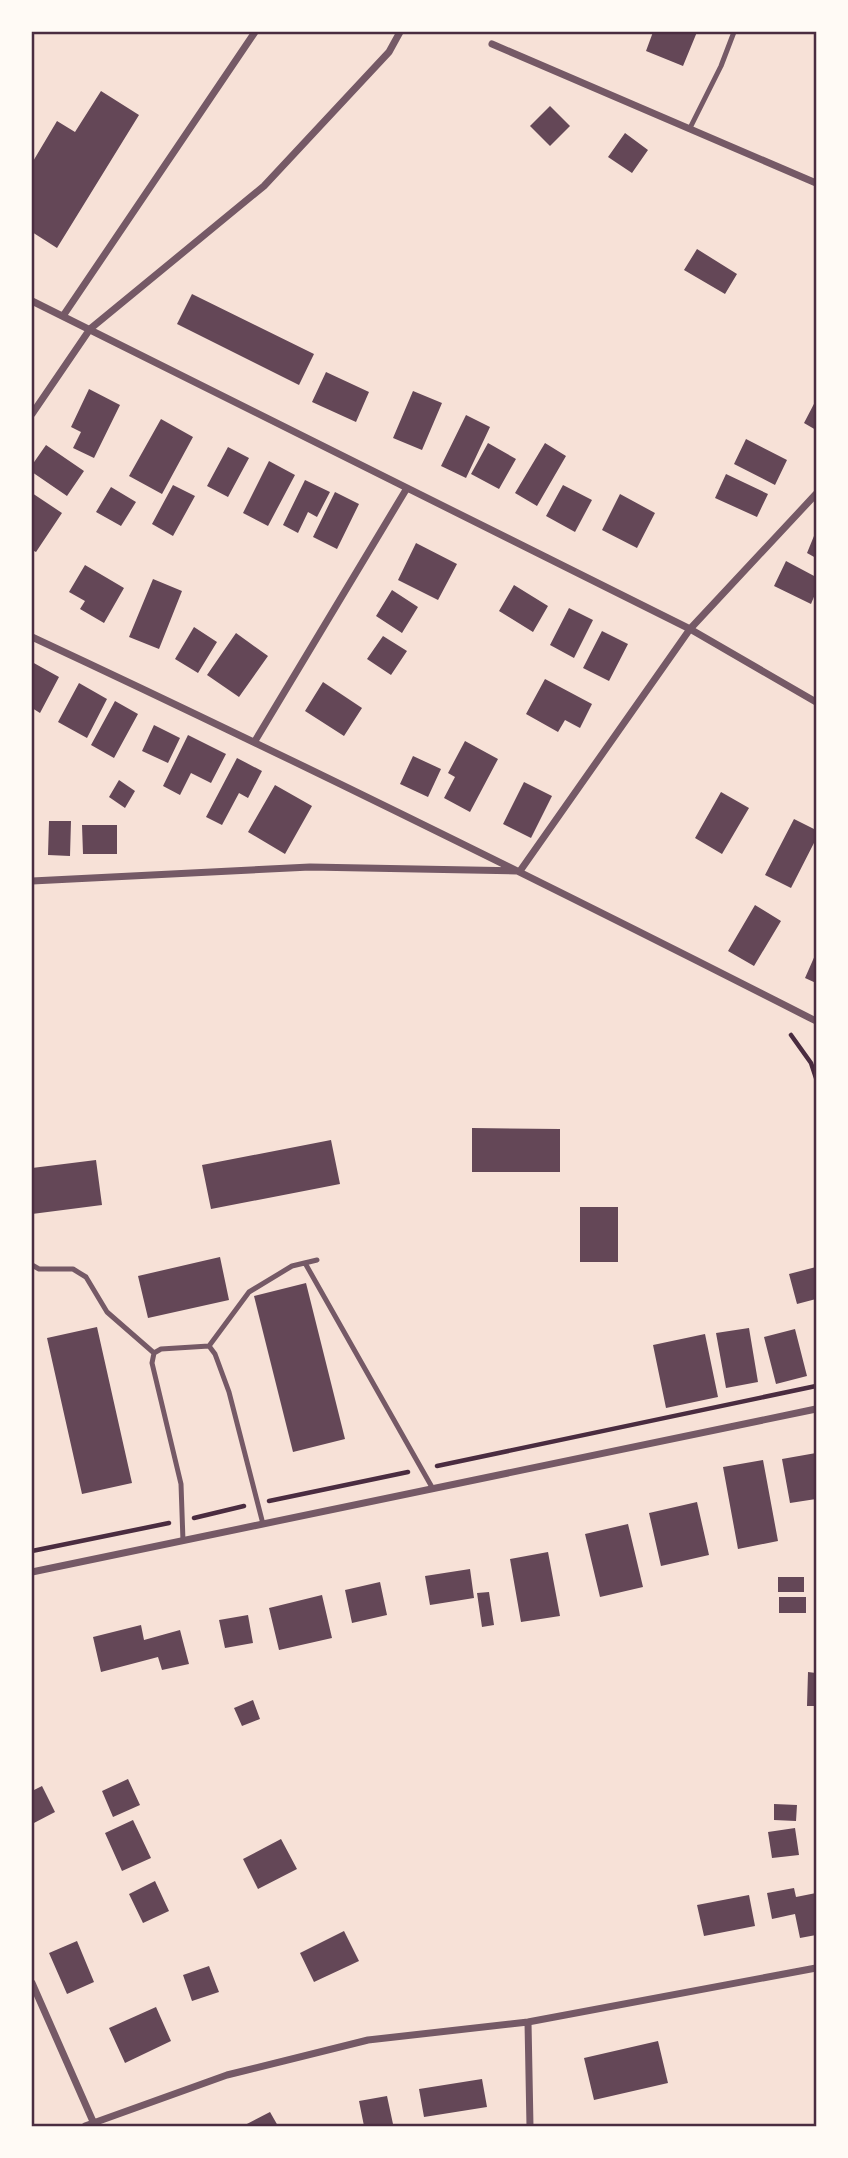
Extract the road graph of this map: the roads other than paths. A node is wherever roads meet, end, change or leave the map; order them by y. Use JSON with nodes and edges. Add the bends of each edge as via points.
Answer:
{"nodes":[{"id":1,"x":255,"y":32,"type":"edge"},
{"id":2,"x":400,"y":32,"type":"edge"},
{"id":3,"x":734,"y":32,"type":"edge"},
{"id":4,"x":492,"y":44,"type":"dead end"},
{"id":5,"x":690,"y":128,"type":"junction"},
{"id":6,"x":817,"y":183,"type":"edge"},
{"id":7,"x":32,"y":301,"type":"edge"},
{"id":8,"x":62,"y":316,"type":"junction"},
{"id":9,"x":90,"y":329,"type":"junction"},
{"id":10,"x":32,"y":414,"type":"edge"},
{"id":11,"x":407,"y":488,"type":"junction"},
{"id":12,"x":817,"y":494,"type":"edge"},
{"id":13,"x":690,"y":629,"type":"junction"},
{"id":14,"x":32,"y":637,"type":"edge"},
{"id":15,"x":817,"y":702,"type":"edge"},
{"id":16,"x":255,"y":741,"type":"junction"},
{"id":17,"x":520,"y":871,"type":"junction"},
{"id":18,"x":32,"y":881,"type":"edge"},
{"id":19,"x":817,"y":1021,"type":"edge"},
{"id":20,"x":317,"y":1260,"type":"dead end"},
{"id":21,"x":305,"y":1263,"type":"junction"},
{"id":22,"x":32,"y":1265,"type":"edge"},
{"id":23,"x":209,"y":1346,"type":"junction"},
{"id":24,"x":154,"y":1353,"type":"junction"},
{"id":25,"x":817,"y":1409,"type":"edge"},
{"id":26,"x":433,"y":1489,"type":"junction"},
{"id":27,"x":263,"y":1524,"type":"junction"},
{"id":28,"x":183,"y":1541,"type":"junction"},
{"id":29,"x":32,"y":1572,"type":"edge"},
{"id":30,"x":817,"y":1968,"type":"edge"},
{"id":31,"x":32,"y":1983,"type":"edge"},
{"id":32,"x":528,"y":2022,"type":"junction"},
{"id":33,"x":91,"y":2125,"type":"edge"},
{"id":34,"x":530,"y":2126,"type":"edge"}],
"edges":[{"from":1,"to":8,"type":"street"},
{"from":2,"to":9,"type":"street","via":[[389,52],[264,186]]},
{"from":3,"to":5,"type":"lane"},
{"from":4,"to":5,"type":"street"},
{"from":5,"to":6,"type":"street"},
{"from":7,"to":8,"type":"street"},
{"from":8,"to":9,"type":"street"},
{"from":9,"to":10,"type":"street"},
{"from":9,"to":11,"type":"street"},
{"from":11,"to":13,"type":"street"},
{"from":11,"to":16,"type":"street"},
{"from":12,"to":13,"type":"street"},
{"from":13,"to":15,"type":"street"},
{"from":13,"to":17,"type":"street"},
{"from":14,"to":16,"type":"street"},
{"from":16,"to":17,"type":"street"},
{"from":17,"to":18,"type":"street","via":[[310,867]]},
{"from":17,"to":19,"type":"street"},
{"from":20,"to":21,"type":"lane"},
{"from":21,"to":23,"type":"lane","via":[[249,1292]]},
{"from":21,"to":26,"type":"lane"},
{"from":22,"to":24,"type":"lane","via":[[73,1269],[86,1277],[107,1312]]},
{"from":23,"to":24,"type":"lane"},
{"from":23,"to":27,"type":"lane","via":[[229,1392]]},
{"from":24,"to":28,"type":"lane","via":[[152,1363],[181,1484]]},
{"from":25,"to":26,"type":"street"},
{"from":26,"to":27,"type":"street"},
{"from":27,"to":28,"type":"street"},
{"from":28,"to":29,"type":"street"},
{"from":30,"to":32,"type":"street"},
{"from":31,"to":33,"type":"street"},
{"from":32,"to":33,"type":"street","via":[[368,2040],[227,2075]]},
{"from":32,"to":34,"type":"street"}]}
